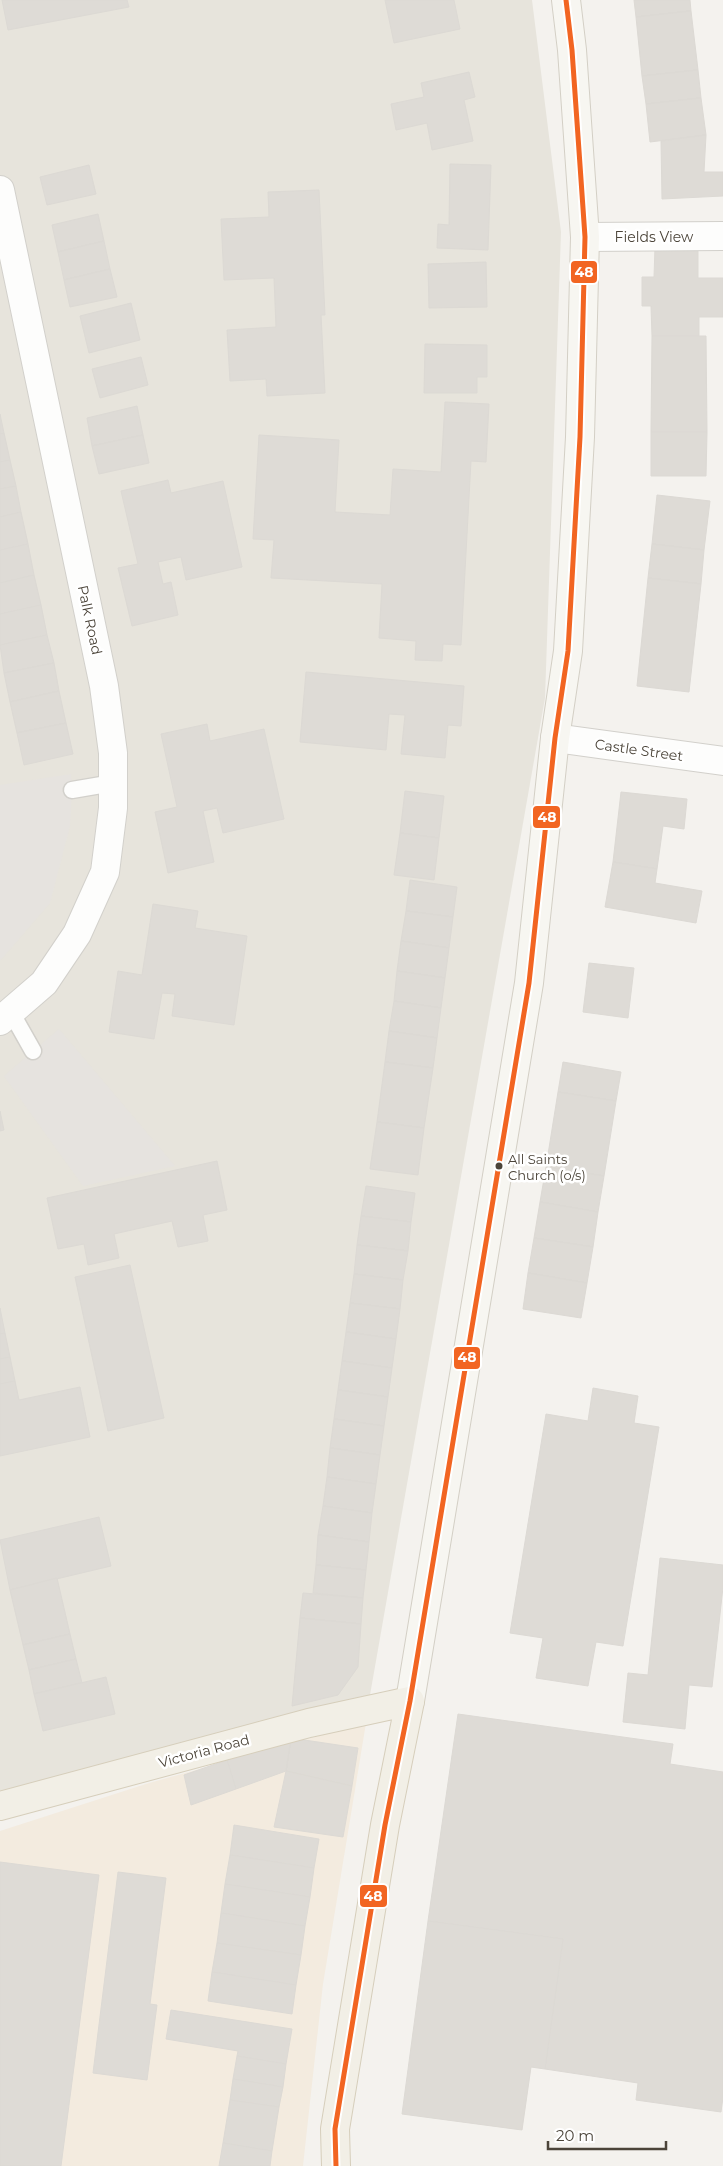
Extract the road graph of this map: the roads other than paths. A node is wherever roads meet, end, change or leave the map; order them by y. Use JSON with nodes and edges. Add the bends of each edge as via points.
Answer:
{"nodes":[{"id":1,"x":566,"y":0,"type":"edge"},
{"id":2,"x":0,"y":190,"type":"edge"},
{"id":3,"x":723,"y":236,"type":"edge"},
{"id":4,"x":585,"y":237,"type":"junction"},
{"id":5,"x":555,"y":738,"type":"junction"},
{"id":6,"x":723,"y":761,"type":"edge"},
{"id":7,"x":113,"y":784,"type":"junction"},
{"id":8,"x":72,"y":790,"type":"dead end"},
{"id":9,"x":6,"y":1016,"type":"edge"},
{"id":10,"x":32,"y":1051,"type":"dead end"},
{"id":11,"x":410,"y":1701,"type":"junction"},
{"id":12,"x":1,"y":1802,"type":"edge"},
{"id":13,"x":335,"y":2166,"type":"edge"}],
"edges":[{"from":1,"to":4,"type":"main road"},
{"from":2,"to":7,"type":"street","name":"Palk Road","via":[[104,686],[113,753]]},
{"from":3,"to":4,"type":"street","name":"Fields View"},
{"from":4,"to":5,"type":"main road","via":[[580,437],[568,651]]},
{"from":5,"to":6,"type":"street","name":"Castle Street"},
{"from":5,"to":11,"type":"main road","via":[[529,983]]},
{"from":7,"to":8,"type":"lane"},
{"from":7,"to":9,"type":"street","name":"Palk Road","via":[[105,872],[81,925],[44,983]]},
{"from":9,"to":10,"type":"lane"},
{"from":11,"to":12,"type":"main road","name":"Victoria Road","via":[[309,1723]]},
{"from":11,"to":13,"type":"main road","via":[[385,1826],[338,2109]]}]}
